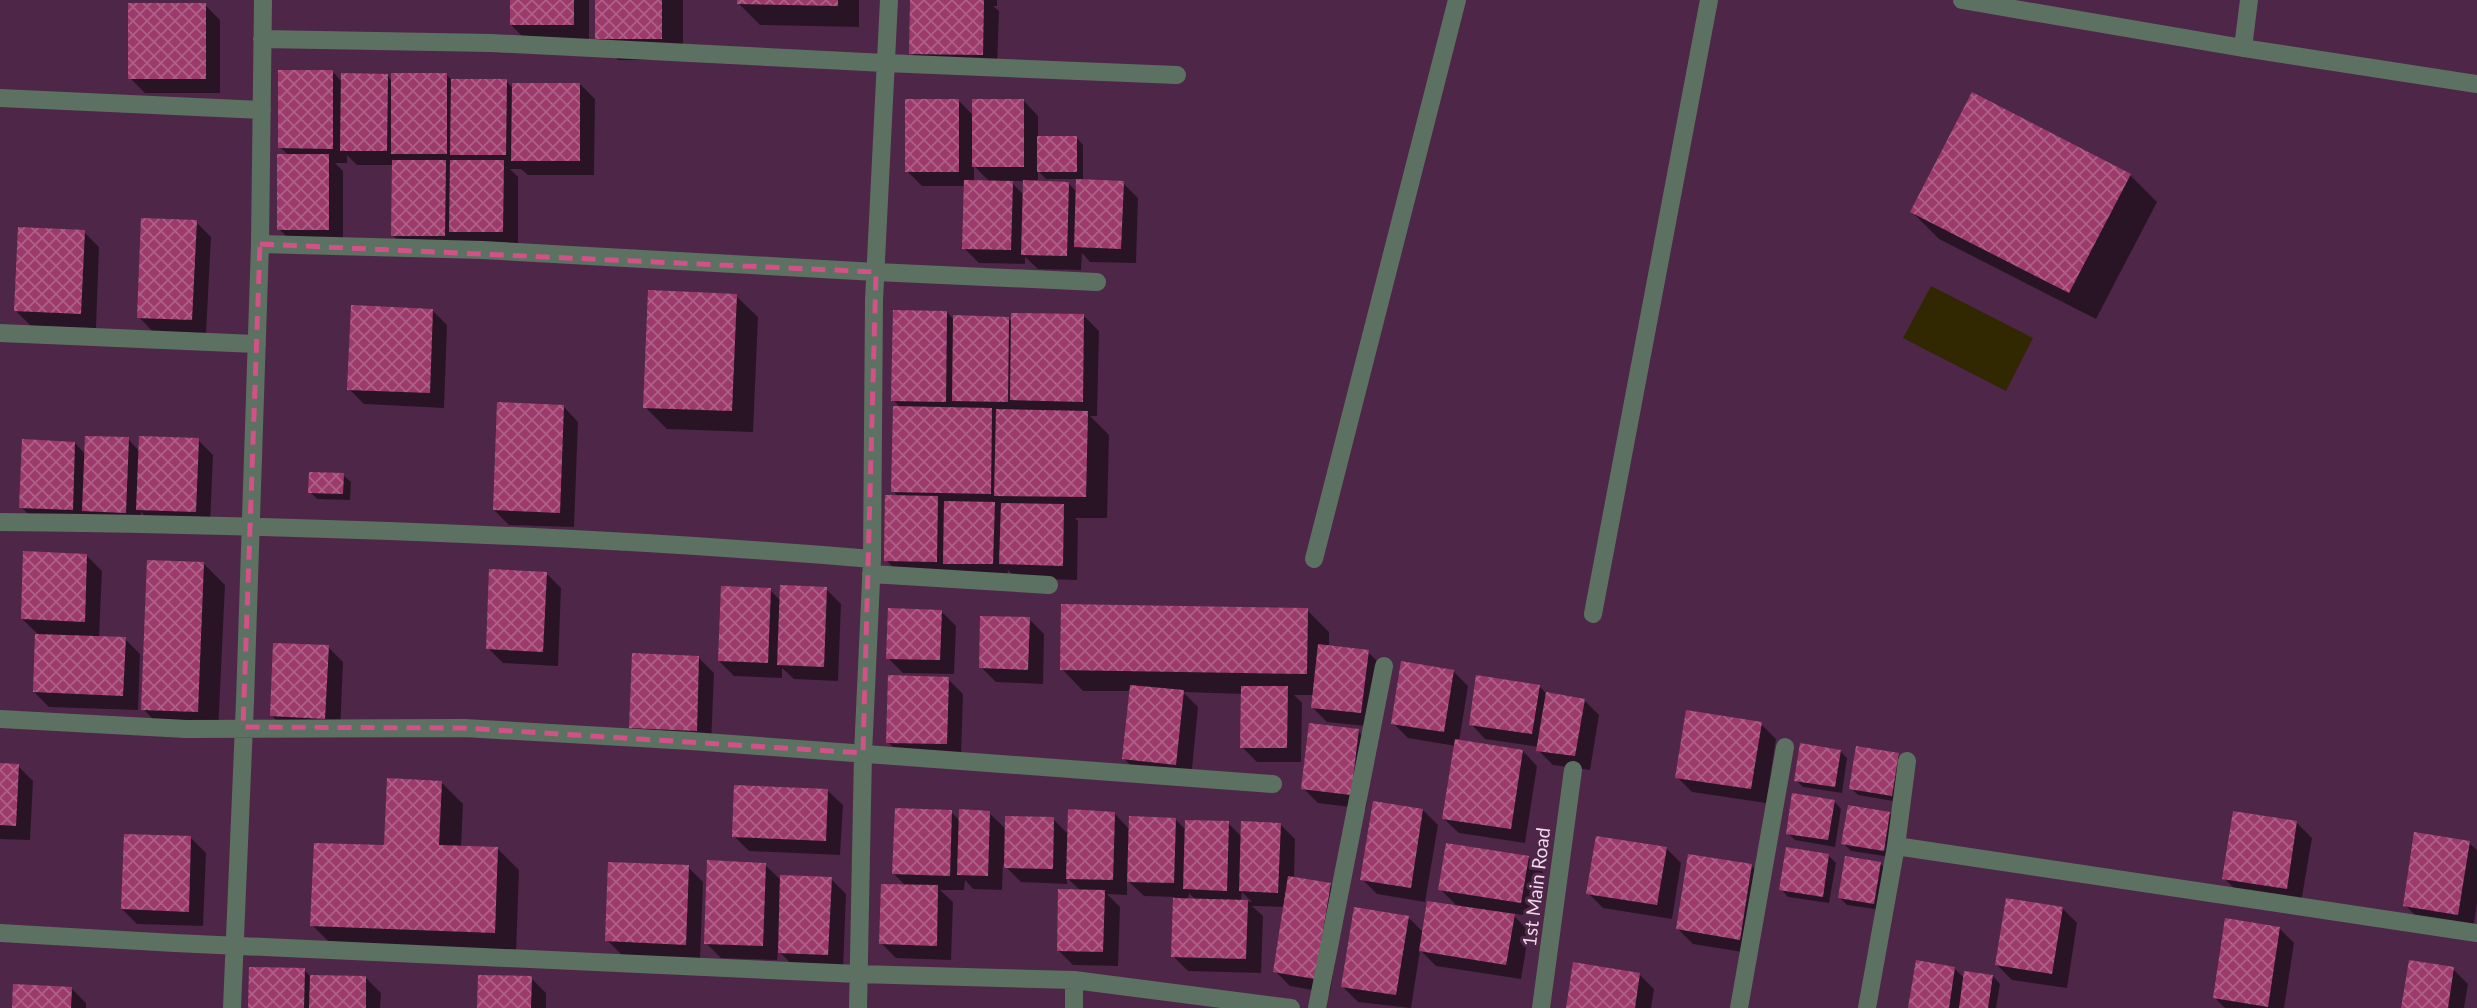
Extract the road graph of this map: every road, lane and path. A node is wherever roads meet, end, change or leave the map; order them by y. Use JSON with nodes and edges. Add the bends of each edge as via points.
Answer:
{"nodes":[{"id":1,"x":263,"y":0,"type":"edge"},
{"id":2,"x":889,"y":0,"type":"edge"},
{"id":3,"x":1457,"y":0,"type":"edge"},
{"id":4,"x":1709,"y":0,"type":"edge"},
{"id":5,"x":1962,"y":0,"type":"edge"},
{"id":6,"x":2249,"y":0,"type":"edge"},
{"id":7,"x":1994,"y":2,"type":"edge"},
{"id":8,"x":262,"y":38,"type":"junction"},
{"id":9,"x":2243,"y":48,"type":"junction"},
{"id":10,"x":885,"y":63,"type":"junction"},
{"id":11,"x":1177,"y":75,"type":"dead end"},
{"id":12,"x":2476,"y":79,"type":"edge"},
{"id":13,"x":0,"y":98,"type":"edge"},
{"id":14,"x":262,"y":110,"type":"junction"},
{"id":15,"x":260,"y":244,"type":"junction"},
{"id":16,"x":876,"y":272,"type":"junction"},
{"id":17,"x":1097,"y":282,"type":"dead end"},
{"id":18,"x":0,"y":333,"type":"edge"},
{"id":19,"x":257,"y":344,"type":"junction"},
{"id":20,"x":0,"y":522,"type":"edge"},
{"id":21,"x":251,"y":526,"type":"junction"},
{"id":22,"x":1314,"y":559,"type":"dead end"},
{"id":23,"x":872,"y":566,"type":"junction"},
{"id":24,"x":1049,"y":585,"type":"dead end"},
{"id":25,"x":1593,"y":614,"type":"dead end"},
{"id":26,"x":1384,"y":666,"type":"dead end"},
{"id":27,"x":0,"y":719,"type":"edge"},
{"id":28,"x":243,"y":727,"type":"junction"},
{"id":29,"x":1785,"y":747,"type":"dead end"},
{"id":30,"x":863,"y":753,"type":"junction"},
{"id":31,"x":1907,"y":761,"type":"dead end"},
{"id":32,"x":1573,"y":770,"type":"dead end"},
{"id":33,"x":1273,"y":784,"type":"dead end"},
{"id":34,"x":1896,"y":846,"type":"junction"},
{"id":35,"x":0,"y":933,"type":"edge"},
{"id":36,"x":2477,"y":933,"type":"edge"},
{"id":37,"x":235,"y":945,"type":"junction"},
{"id":38,"x":858,"y":974,"type":"junction"},
{"id":39,"x":1074,"y":980,"type":"junction"},
{"id":40,"x":232,"y":1008,"type":"edge"},
{"id":41,"x":858,"y":1008,"type":"edge"},
{"id":42,"x":1074,"y":1008,"type":"edge"},
{"id":43,"x":1291,"y":1008,"type":"edge"},
{"id":44,"x":1317,"y":1008,"type":"edge"},
{"id":45,"x":1541,"y":1008,"type":"edge"},
{"id":46,"x":1739,"y":1008,"type":"edge"},
{"id":47,"x":1867,"y":1008,"type":"edge"}],
"edges":[{"from":1,"to":8,"type":"street"},
{"from":2,"to":10,"type":"street"},
{"from":3,"to":22,"type":"street"},
{"from":4,"to":25,"type":"street"},
{"from":5,"to":7,"type":"street"},
{"from":6,"to":9,"type":"street"},
{"from":7,"to":9,"type":"street"},
{"from":8,"to":10,"type":"street","via":[[491,43]]},
{"from":8,"to":14,"type":"street"},
{"from":9,"to":12,"type":"street"},
{"from":10,"to":11,"type":"street"},
{"from":10,"to":16,"type":"street"},
{"from":13,"to":14,"type":"street"},
{"from":14,"to":15,"type":"street"},
{"from":15,"to":16,"type":"street","via":[[483,250]]},
{"from":15,"to":19,"type":"street"},
{"from":16,"to":17,"type":"street"},
{"from":16,"to":23,"type":"street"},
{"from":18,"to":19,"type":"street"},
{"from":19,"to":21,"type":"street"},
{"from":20,"to":21,"type":"street"},
{"from":21,"to":23,"type":"street","via":[[701,545]]},
{"from":21,"to":28,"type":"street"},
{"from":23,"to":24,"type":"street"},
{"from":23,"to":30,"type":"street"},
{"from":26,"to":44,"type":"street"},
{"from":27,"to":28,"type":"street","via":[[186,729]]},
{"from":28,"to":30,"type":"street","via":[[464,728]]},
{"from":28,"to":37,"type":"street"},
{"from":29,"to":46,"type":"street"},
{"from":30,"to":33,"type":"street"},
{"from":30,"to":38,"type":"street"},
{"from":31,"to":34,"type":"street"},
{"from":32,"to":45,"type":"street","name":"1st Main Road"},
{"from":34,"to":36,"type":"street"},
{"from":34,"to":47,"type":"street"},
{"from":35,"to":37,"type":"street"},
{"from":37,"to":38,"type":"street"},
{"from":37,"to":40,"type":"street"},
{"from":38,"to":39,"type":"street"},
{"from":38,"to":41,"type":"street"},
{"from":39,"to":42,"type":"street"},
{"from":39,"to":43,"type":"street"}]}
